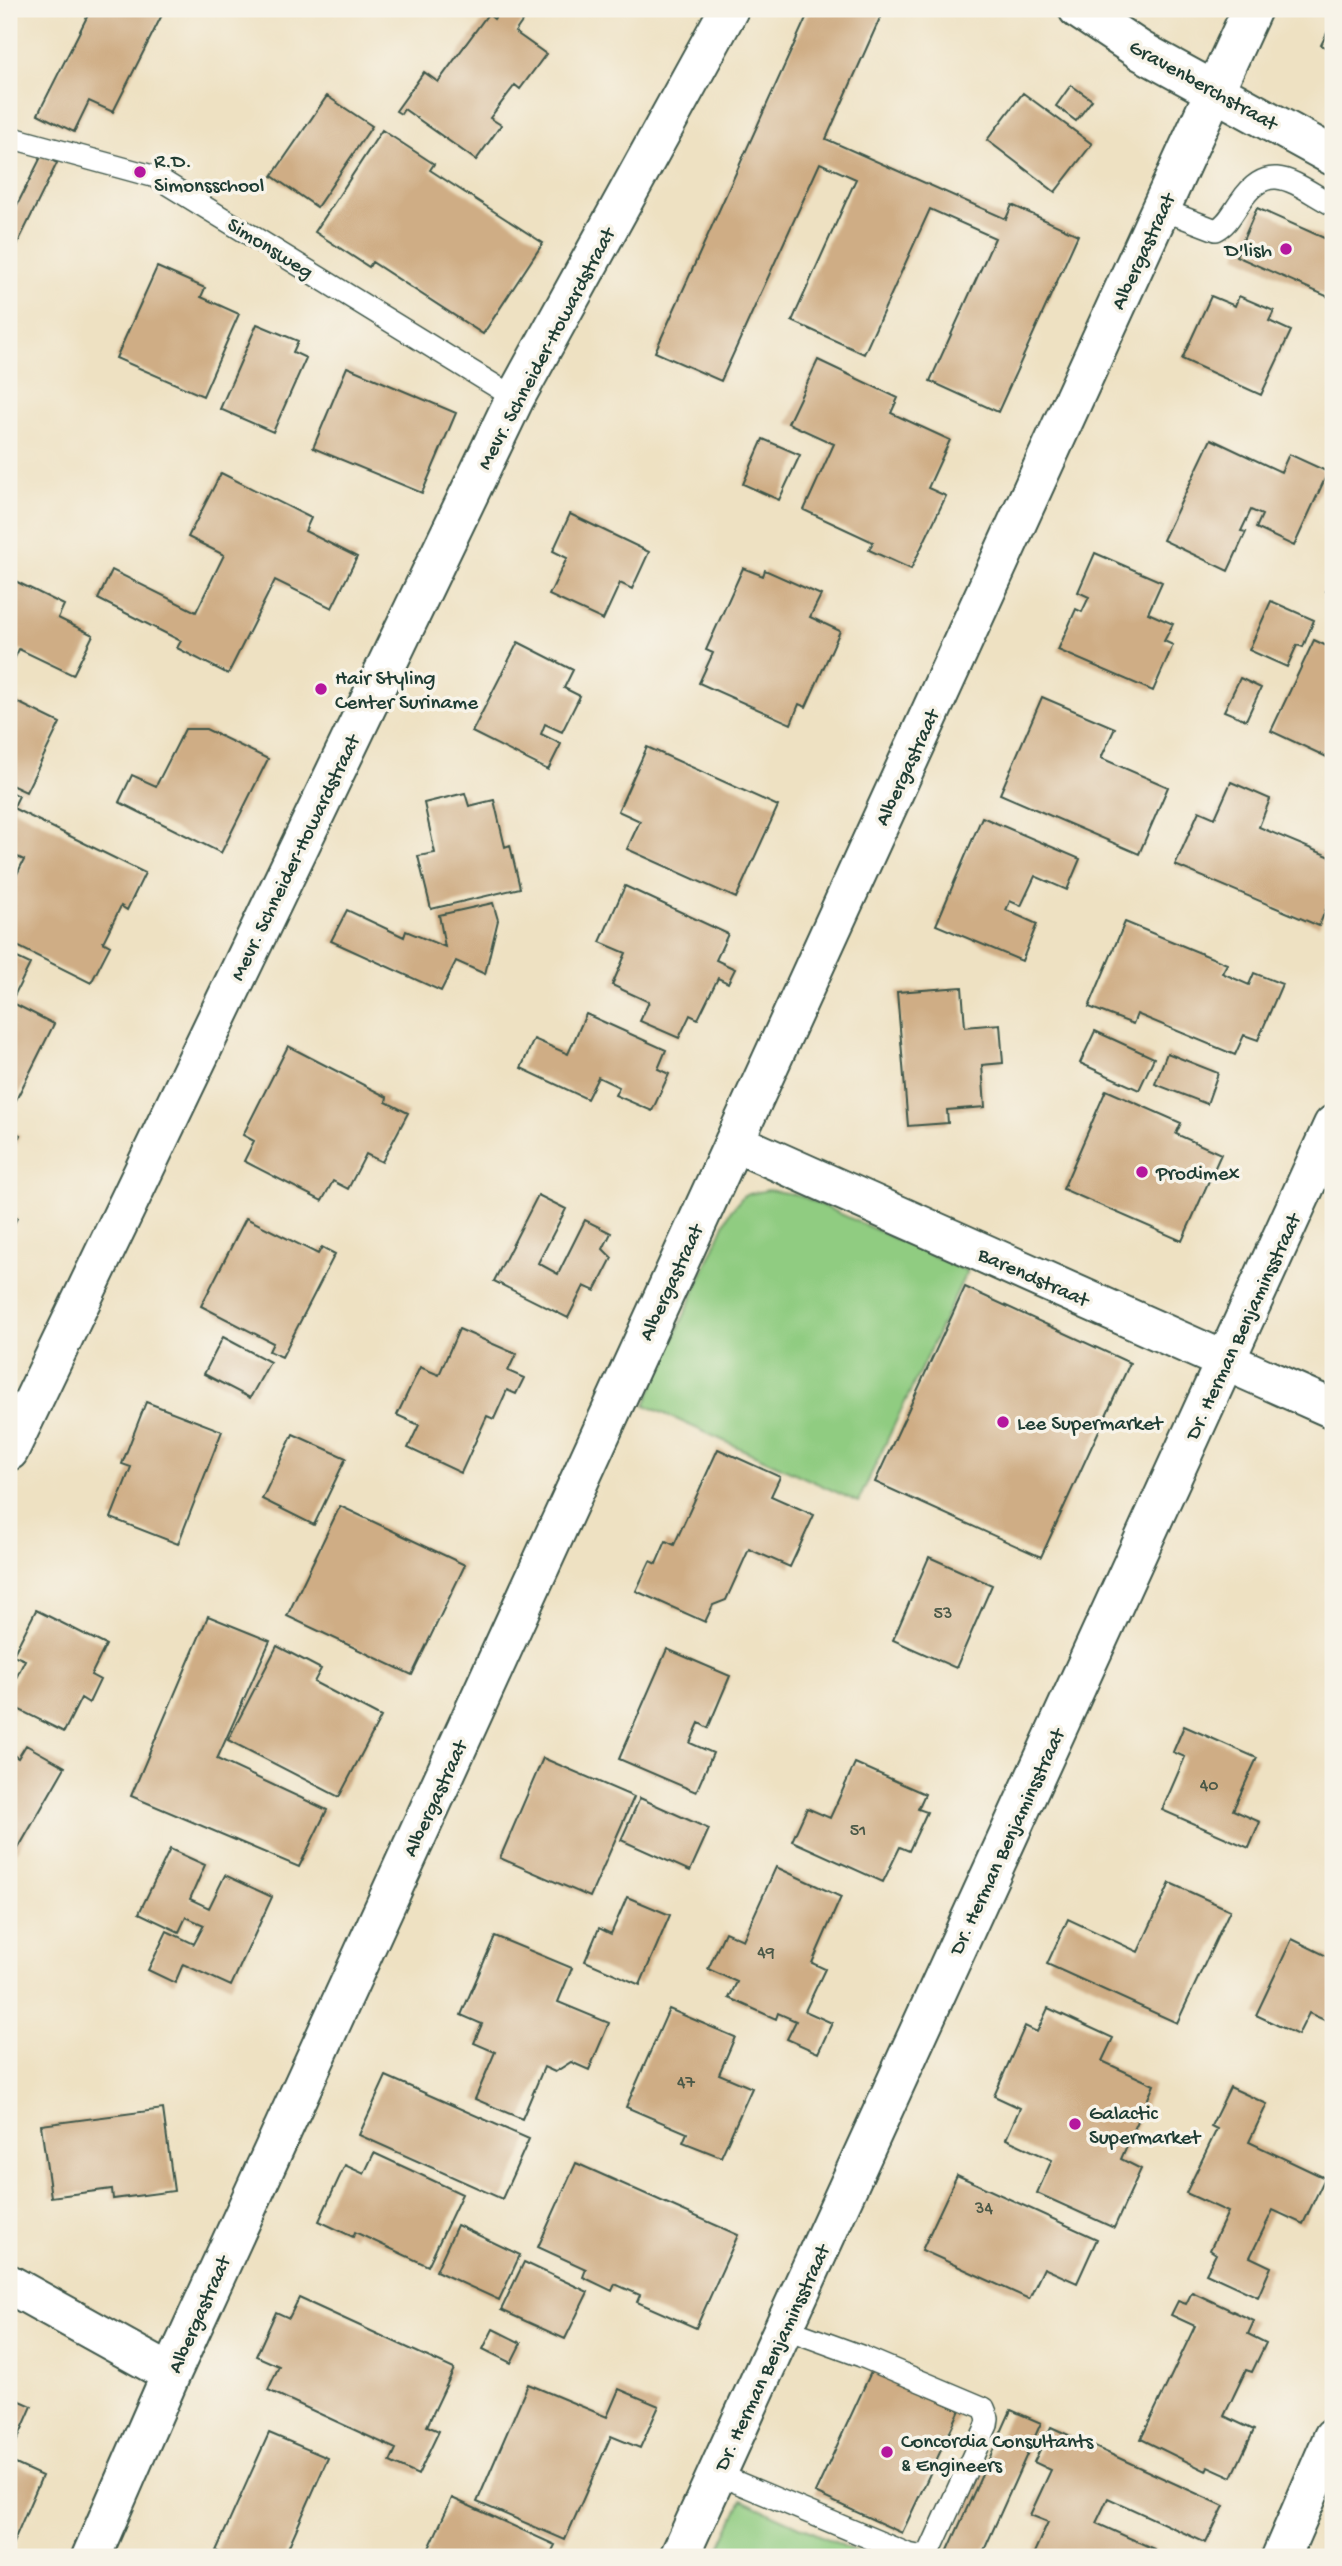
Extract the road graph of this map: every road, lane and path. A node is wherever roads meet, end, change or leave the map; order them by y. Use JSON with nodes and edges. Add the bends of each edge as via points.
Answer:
{"nodes":[{"id":1,"x":729,"y":9,"type":"edge"},
{"id":2,"x":1078,"y":9,"type":"edge"},
{"id":3,"x":1252,"y":9,"type":"edge"},
{"id":4,"x":1215,"y":91,"type":"junction"},
{"id":5,"x":9,"y":137,"type":"edge"},
{"id":6,"x":1333,"y":156,"type":"edge"},
{"id":7,"x":1333,"y":205,"type":"edge"},
{"id":8,"x":1161,"y":209,"type":"junction"},
{"id":9,"x":515,"y":398,"type":"junction"},
{"id":10,"x":1333,"y":1125,"type":"edge"},
{"id":11,"x":734,"y":1142,"type":"junction"},
{"id":12,"x":1226,"y":1362,"type":"junction"},
{"id":13,"x":1333,"y":1409,"type":"edge"},
{"id":14,"x":9,"y":1451,"type":"edge"},
{"id":15,"x":9,"y":2284,"type":"edge"},
{"id":16,"x":784,"y":2328,"type":"junction"},
{"id":17,"x":171,"y":2374,"type":"junction"},
{"id":18,"x":1333,"y":2437,"type":"edge"},
{"id":19,"x":717,"y":2474,"type":"junction"},
{"id":20,"x":91,"y":2557,"type":"edge"},
{"id":21,"x":679,"y":2557,"type":"edge"},
{"id":22,"x":1281,"y":2557,"type":"edge"}],
"edges":[{"from":1,"to":9,"type":"street","name":"Mevr. Schneider-Howardstraat"},
{"from":2,"to":4,"type":"street","name":"Gravenberchstraat","via":[[1141,51]]},
{"from":3,"to":4,"type":"street","name":"Albergastraat"},
{"from":4,"to":6,"type":"street","name":"Gravenberchstraat"},
{"from":4,"to":8,"type":"street","name":"Albergastraat"},
{"from":5,"to":9,"type":"lane","name":"Simonsweg","via":[[156,177]]},
{"from":7,"to":8,"type":"lane","via":[[1277,176],[1261,178],[1249,188],[1225,226],[1216,230]]},
{"from":8,"to":11,"type":"street","name":"Albergastraat"},
{"from":9,"to":14,"type":"street","name":"Mevr. Schneider-Howardstraat"},
{"from":10,"to":12,"type":"street","name":"Dr. Herman Benjaminsstraat"},
{"from":11,"to":12,"type":"street","name":"Barendstraat"},
{"from":11,"to":17,"type":"street","name":"Albergastraat"},
{"from":12,"to":13,"type":"street","name":"Barendstraat"},
{"from":12,"to":16,"type":"street","name":"Dr. Herman Benjaminsstraat"},
{"from":15,"to":17,"type":"street"},
{"from":16,"to":19,"type":"street","name":"Dr. Herman Benjaminsstraat"},
{"from":16,"to":19,"type":"lane","via":[[984,2409],[987,2425],[929,2553],[908,2554]]},
{"from":17,"to":20,"type":"street","name":"Albergastraat"},
{"from":18,"to":22,"type":"street"},
{"from":19,"to":21,"type":"street","name":"Dr. Herman Benjaminsstraat"}]}
